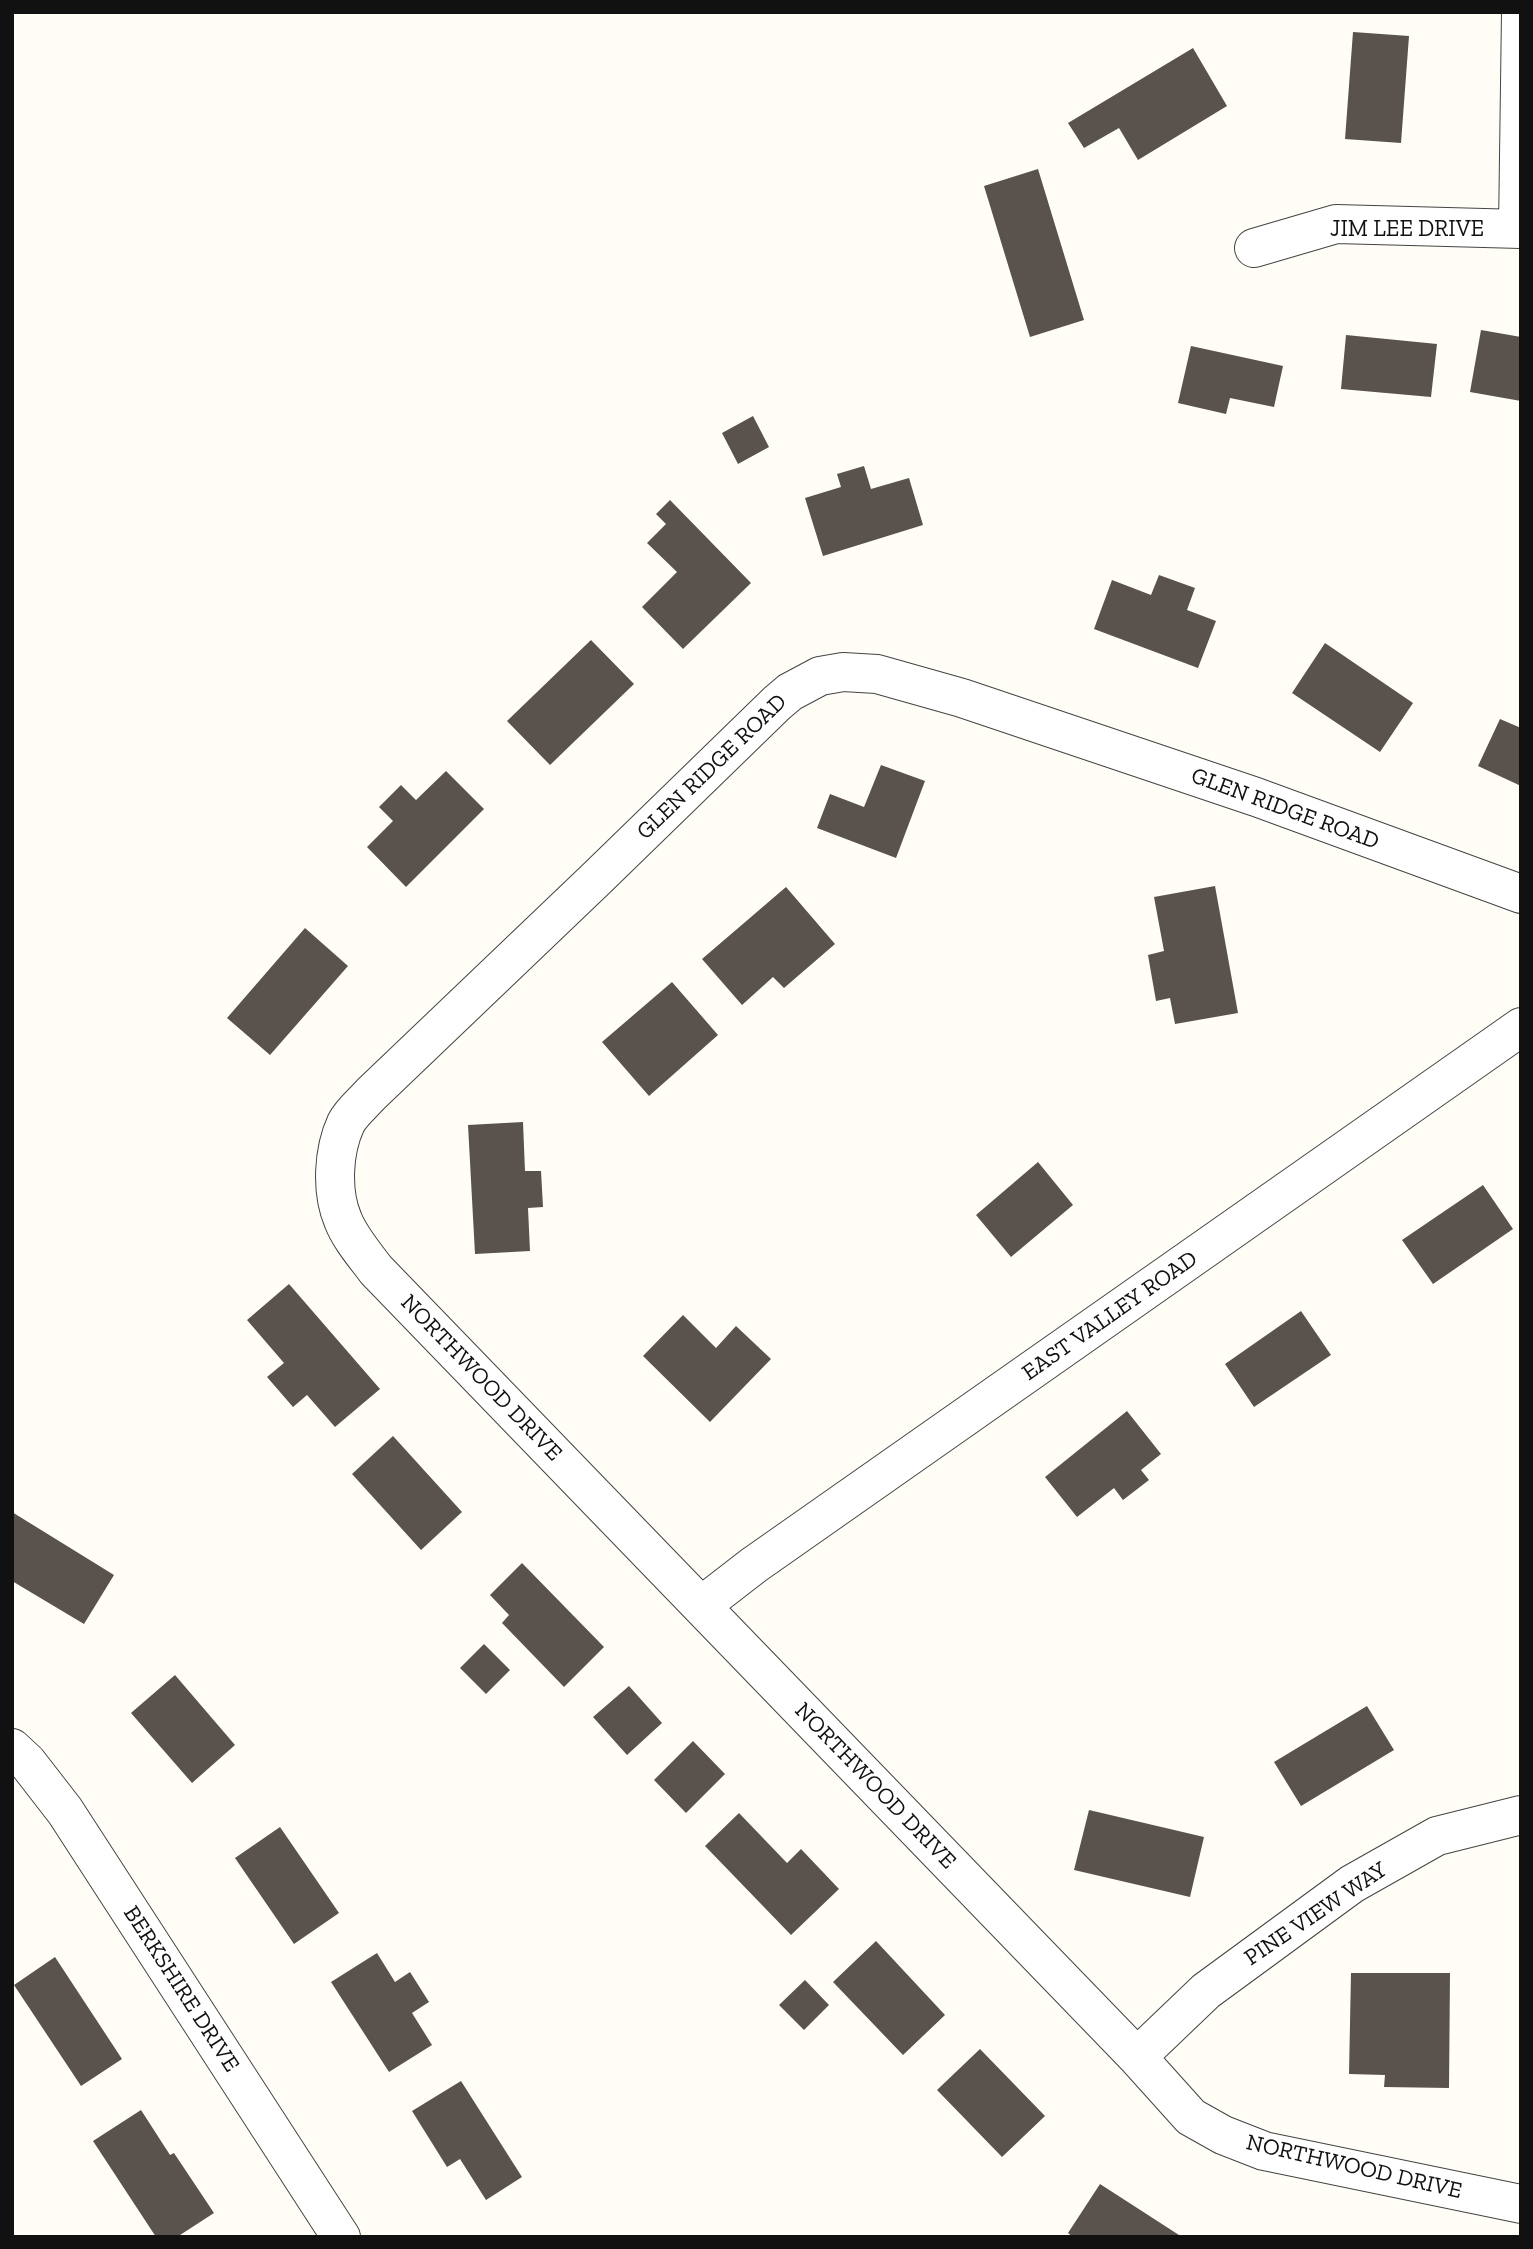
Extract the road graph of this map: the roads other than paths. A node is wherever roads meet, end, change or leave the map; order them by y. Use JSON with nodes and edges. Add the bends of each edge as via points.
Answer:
{"nodes":[{"id":1,"x":1521,"y":12,"type":"edge"},
{"id":2,"x":1519,"y":229,"type":"edge"},
{"id":3,"x":1254,"y":248,"type":"dead end"},
{"id":4,"x":1521,"y":894,"type":"edge"},
{"id":5,"x":1521,"y":1027,"type":"edge"},
{"id":6,"x":337,"y":1198,"type":"joint"},
{"id":7,"x":701,"y":1606,"type":"junction"},
{"id":8,"x":12,"y":1748,"type":"edge"},
{"id":9,"x":1521,"y":1815,"type":"edge"},
{"id":10,"x":1136,"y":2057,"type":"junction"},
{"id":11,"x":1521,"y":2204,"type":"edge"},
{"id":12,"x":341,"y":2237,"type":"edge"}],
"edges":[{"from":1,"to":2,"type":"street"},
{"from":2,"to":3,"type":"street","name":"JIM LEE DRIVE","via":[[1336,224]]},
{"from":4,"to":6,"type":"street","name":"GLEN RIDGE ROAD","via":[[1256,797],[962,698],[877,674],[843,671],[820,676],[776,703],[371,1094],[347,1121],[340,1138],[335,1166]]},
{"from":5,"to":7,"type":"street","name":"EAST VALLEY ROAD"},
{"from":6,"to":7,"type":"street","name":"NORTHWOOD DRIVE","via":[[353,1240],[376,1270]]},
{"from":7,"to":10,"type":"street","name":"NORTHWOOD DRIVE"},
{"from":8,"to":12,"type":"street","name":"BERKSHIRE DRIVE","via":[[65,1811]]},
{"from":9,"to":10,"type":"street","name":"PINE VIEW WAY","via":[[1437,1836],[1352,1884],[1206,1991]]},
{"from":10,"to":11,"type":"street","name":"NORTHWOOD DRIVE","via":[[1191,2117],[1254,2147]]}]}
